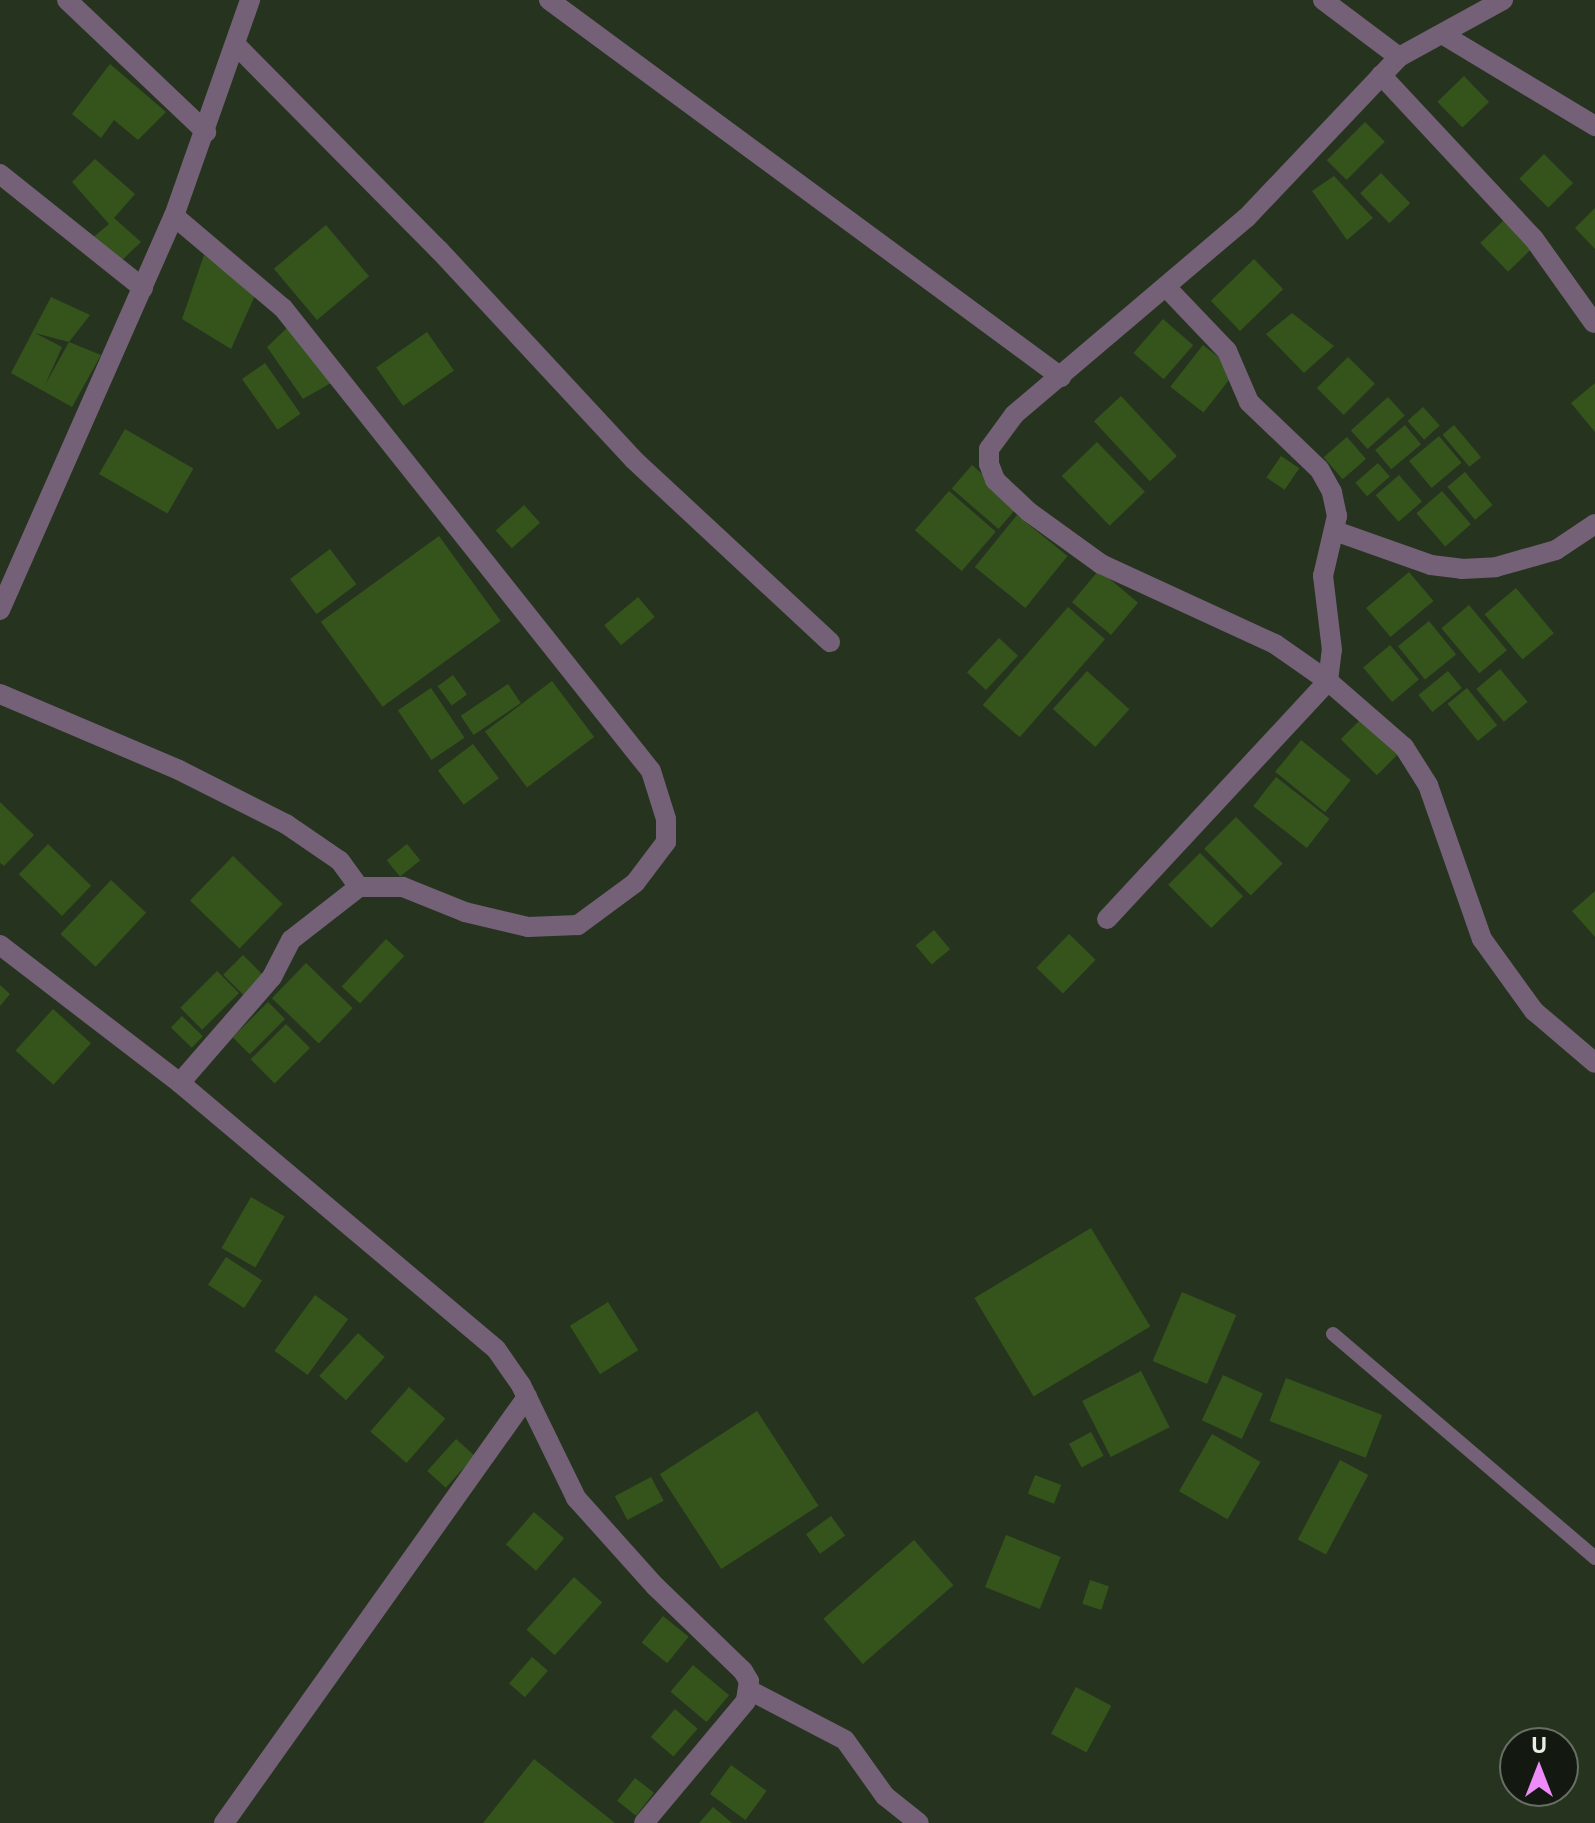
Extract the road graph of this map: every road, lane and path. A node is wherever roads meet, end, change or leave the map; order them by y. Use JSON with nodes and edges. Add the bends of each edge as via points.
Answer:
{"nodes":[{"id":1,"x":67,"y":0,"type":"edge"},
{"id":2,"x":250,"y":0,"type":"edge"},
{"id":3,"x":549,"y":0,"type":"edge"},
{"id":4,"x":1323,"y":0,"type":"edge"},
{"id":5,"x":1503,"y":0,"type":"edge"},
{"id":6,"x":1442,"y":34,"type":"junction"},
{"id":7,"x":236,"y":45,"type":"junction"},
{"id":8,"x":1399,"y":57,"type":"junction"},
{"id":9,"x":1381,"y":75,"type":"junction"},
{"id":10,"x":1595,"y":126,"type":"edge"},
{"id":11,"x":206,"y":132,"type":"junction"},
{"id":12,"x":0,"y":174,"type":"edge"},
{"id":13,"x":174,"y":216,"type":"junction"},
{"id":14,"x":1166,"y":287,"type":"junction"},
{"id":15,"x":143,"y":288,"type":"junction"},
{"id":16,"x":1594,"y":323,"type":"edge"},
{"id":17,"x":1061,"y":377,"type":"junction"},
{"id":18,"x":1595,"y":524,"type":"edge"},
{"id":19,"x":1335,"y":531,"type":"junction"},
{"id":20,"x":0,"y":610,"type":"edge"},
{"id":21,"x":830,"y":642,"type":"dead end"},
{"id":22,"x":1328,"y":681,"type":"junction"},
{"id":23,"x":0,"y":694,"type":"edge"},
{"id":24,"x":359,"y":887,"type":"junction"},
{"id":25,"x":1107,"y":919,"type":"dead end"},
{"id":26,"x":0,"y":945,"type":"edge"},
{"id":27,"x":1595,"y":1063,"type":"edge"},
{"id":28,"x":180,"y":1083,"type":"junction"},
{"id":29,"x":1333,"y":1334,"type":"dead end"},
{"id":30,"x":527,"y":1397,"type":"junction"},
{"id":31,"x":1595,"y":1558,"type":"edge"},
{"id":32,"x":749,"y":1690,"type":"junction"},
{"id":33,"x":224,"y":1823,"type":"edge"},
{"id":34,"x":644,"y":1823,"type":"edge"},
{"id":35,"x":919,"y":1823,"type":"edge"}],
"edges":[{"from":1,"to":11,"type":"street"},
{"from":2,"to":7,"type":"street"},
{"from":3,"to":17,"type":"street"},
{"from":4,"to":8,"type":"street"},
{"from":5,"to":6,"type":"street"},
{"from":6,"to":8,"type":"street"},
{"from":6,"to":10,"type":"street"},
{"from":7,"to":11,"type":"street"},
{"from":7,"to":21,"type":"street","via":[[439,250],[633,459]]},
{"from":8,"to":9,"type":"street"},
{"from":9,"to":14,"type":"street","via":[[1246,218]]},
{"from":9,"to":16,"type":"street","via":[[1534,239]]},
{"from":11,"to":13,"type":"street"},
{"from":12,"to":15,"type":"street"},
{"from":13,"to":15,"type":"street"},
{"from":13,"to":24,"type":"street","via":[[283,308],[651,771],[666,819],[666,842],[635,883],[578,925],[528,927],[465,912],[403,887]]},
{"from":14,"to":17,"type":"street"},
{"from":14,"to":19,"type":"street","via":[[1227,351],[1249,402],[1319,469],[1336,504]]},
{"from":15,"to":20,"type":"street"},
{"from":17,"to":22,"type":"street","via":[[1002,428],[989,449],[995,480],[1101,564],[1249,628]]},
{"from":18,"to":19,"type":"street","via":[[1556,550],[1496,567],[1462,569],[1431,565]]},
{"from":19,"to":22,"type":"street","via":[[1323,576],[1332,620]]},
{"from":22,"to":25,"type":"street"},
{"from":22,"to":27,"type":"street","via":[[1404,747],[1419,769],[1482,939],[1534,1011]]},
{"from":23,"to":24,"type":"street","via":[[179,770],[286,824],[340,861]]},
{"from":24,"to":28,"type":"street","via":[[291,940],[272,977]]},
{"from":26,"to":28,"type":"street"},
{"from":28,"to":30,"type":"street","via":[[496,1349]]},
{"from":29,"to":31,"type":"lane"},
{"from":30,"to":32,"type":"street","via":[[576,1498],[655,1586],[743,1671]]},
{"from":30,"to":33,"type":"street"},
{"from":32,"to":34,"type":"street","via":[[746,1701]]},
{"from":32,"to":35,"type":"street","via":[[845,1740],[885,1796]]}]}
